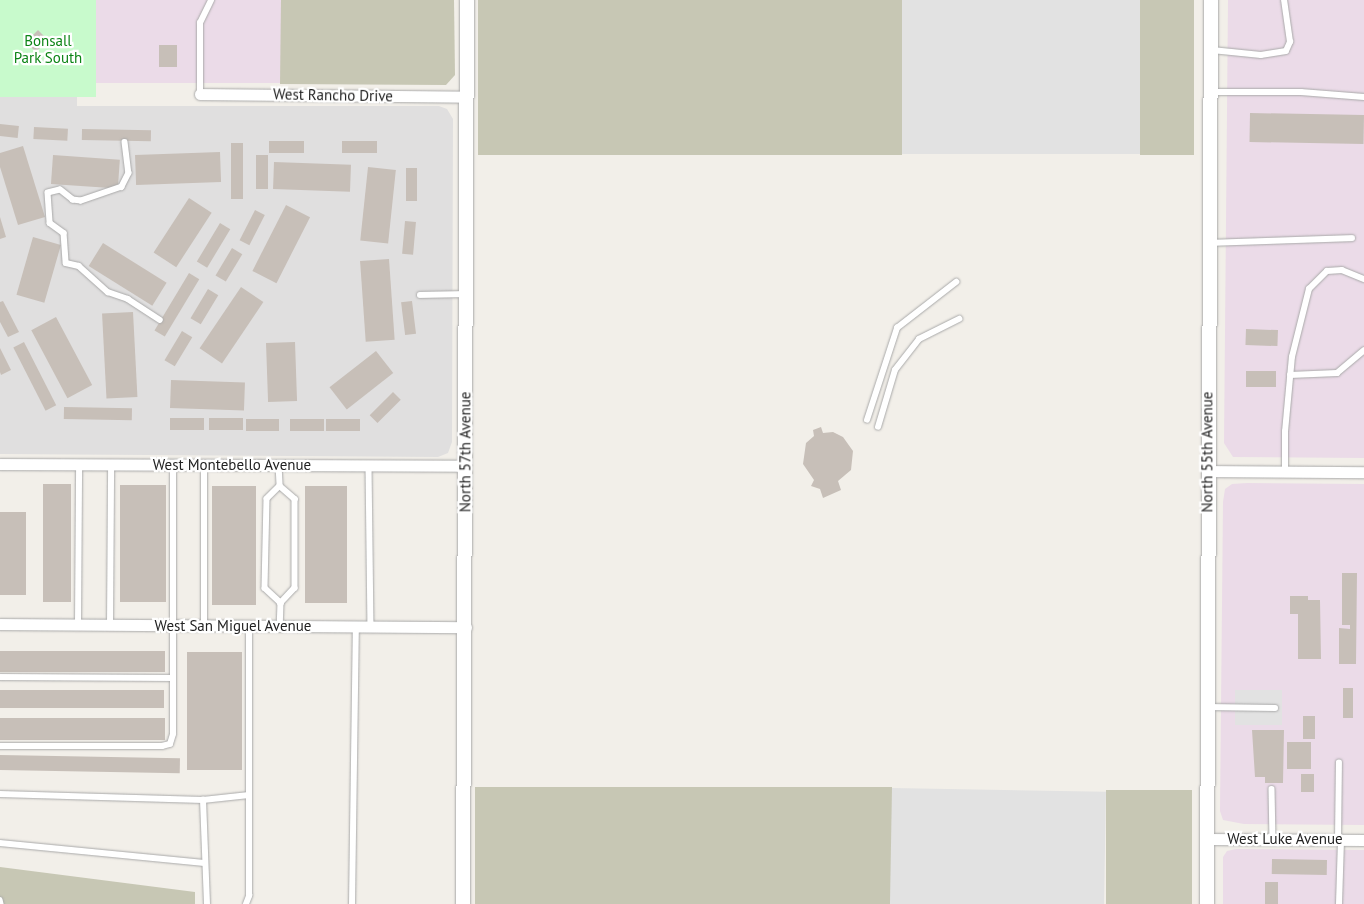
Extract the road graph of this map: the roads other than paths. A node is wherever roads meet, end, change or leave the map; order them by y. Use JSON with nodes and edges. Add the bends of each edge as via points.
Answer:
{"nodes":[{"id":1,"x":211,"y":0,"type":"edge"},
{"id":2,"x":467,"y":0,"type":"edge"},
{"id":3,"x":1211,"y":0,"type":"edge"},
{"id":4,"x":1284,"y":0,"type":"edge"},
{"id":5,"x":1210,"y":50,"type":"junction"},
{"id":6,"x":1210,"y":92,"type":"junction"},
{"id":7,"x":200,"y":94,"type":"joint"},
{"id":8,"x":467,"y":97,"type":"junction"},
{"id":9,"x":1364,"y":97,"type":"edge"},
{"id":10,"x":125,"y":142,"type":"dead end"},
{"id":11,"x":1352,"y":238,"type":"dead end"},
{"id":12,"x":1208,"y":243,"type":"junction"},
{"id":13,"x":1364,"y":279,"type":"edge"},
{"id":14,"x":956,"y":282,"type":"dead end"},
{"id":15,"x":466,"y":294,"type":"junction"},
{"id":16,"x":420,"y":295,"type":"dead end"},
{"id":17,"x":959,"y":319,"type":"dead end"},
{"id":18,"x":160,"y":320,"type":"dead end"},
{"id":19,"x":1364,"y":350,"type":"edge"},
{"id":20,"x":1290,"y":375,"type":"junction"},
{"id":21,"x":867,"y":420,"type":"dead end"},
{"id":22,"x":878,"y":428,"type":"dead end"},
{"id":23,"x":0,"y":464,"type":"edge"},
{"id":24,"x":79,"y":464,"type":"junction"},
{"id":25,"x":111,"y":464,"type":"junction"},
{"id":26,"x":174,"y":464,"type":"junction"},
{"id":27,"x":204,"y":465,"type":"junction"},
{"id":28,"x":279,"y":465,"type":"junction"},
{"id":29,"x":369,"y":466,"type":"junction"},
{"id":30,"x":464,"y":466,"type":"junction"},
{"id":31,"x":1206,"y":471,"type":"junction"},
{"id":32,"x":1285,"y":472,"type":"junction"},
{"id":33,"x":1364,"y":472,"type":"edge"},
{"id":34,"x":280,"y":486,"type":"junction"},
{"id":35,"x":281,"y":603,"type":"junction"},
{"id":36,"x":0,"y":624,"type":"edge"},
{"id":37,"x":78,"y":625,"type":"junction"},
{"id":38,"x":110,"y":625,"type":"junction"},
{"id":39,"x":171,"y":626,"type":"junction"},
{"id":40,"x":204,"y":626,"type":"junction"},
{"id":41,"x":249,"y":626,"type":"junction"},
{"id":42,"x":280,"y":626,"type":"junction"},
{"id":43,"x":356,"y":626,"type":"junction"},
{"id":44,"x":371,"y":626,"type":"junction"},
{"id":45,"x":466,"y":627,"type":"junction"},
{"id":46,"x":0,"y":677,"type":"edge"},
{"id":47,"x":172,"y":678,"type":"junction"},
{"id":48,"x":1206,"y":707,"type":"junction"},
{"id":49,"x":1275,"y":708,"type":"dead end"},
{"id":50,"x":0,"y":746,"type":"edge"},
{"id":51,"x":1339,"y":763,"type":"dead end"},
{"id":52,"x":1272,"y":789,"type":"dead end"},
{"id":53,"x":0,"y":794,"type":"edge"},
{"id":54,"x":249,"y":795,"type":"junction"},
{"id":55,"x":203,"y":800,"type":"junction"},
{"id":56,"x":1207,"y":839,"type":"junction"},
{"id":57,"x":1273,"y":839,"type":"junction"},
{"id":58,"x":1340,"y":840,"type":"junction"},
{"id":59,"x":1364,"y":840,"type":"edge"},
{"id":60,"x":0,"y":844,"type":"edge"},
{"id":61,"x":204,"y":863,"type":"junction"},
{"id":62,"x":0,"y":900,"type":"edge"},
{"id":63,"x":1,"y":904,"type":"edge"},
{"id":64,"x":207,"y":904,"type":"edge"},
{"id":65,"x":246,"y":904,"type":"edge"},
{"id":66,"x":352,"y":904,"type":"edge"},
{"id":67,"x":463,"y":904,"type":"edge"},
{"id":68,"x":1207,"y":904,"type":"edge"},
{"id":69,"x":1339,"y":904,"type":"edge"}],
"edges":[{"from":1,"to":7,"type":"lane","via":[[200,23]]},
{"from":2,"to":8,"type":"street","name":"North 57th Avenue"},
{"from":3,"to":5,"type":"street","name":"North 55th Avenue"},
{"from":4,"to":5,"type":"lane","via":[[1290,42],[1286,52],[1261,55]]},
{"from":5,"to":6,"type":"street","name":"North 55th Avenue"},
{"from":6,"to":9,"type":"lane","via":[[1301,92]]},
{"from":6,"to":12,"type":"street","name":"North 55th Avenue"},
{"from":7,"to":8,"type":"street","name":"West Rancho Drive"},
{"from":8,"to":15,"type":"street","name":"North 57th Avenue"},
{"from":10,"to":18,"type":"lane","via":[[128,173],[122,187],[81,201],[73,200],[60,190],[48,193],[50,223],[64,233],[66,263],[79,266],[108,292],[128,298]]},
{"from":11,"to":12,"type":"lane"},
{"from":12,"to":31,"type":"street","name":"North 55th Avenue"},
{"from":13,"to":20,"type":"lane","via":[[1342,270],[1327,271],[1317,277],[1302,305]]},
{"from":14,"to":21,"type":"lane","via":[[897,328]]},
{"from":15,"to":16,"type":"lane"},
{"from":15,"to":30,"type":"street","name":"North 57th Avenue"},
{"from":17,"to":22,"type":"lane","via":[[919,339],[900,363]]},
{"from":19,"to":20,"type":"lane","via":[[1337,373]]},
{"from":20,"to":32,"type":"lane"},
{"from":23,"to":24,"type":"street","name":"West Montebello Avenue"},
{"from":24,"to":25,"type":"street","name":"West Montebello Avenue"},
{"from":24,"to":37,"type":"lane"},
{"from":25,"to":26,"type":"street","name":"West Montebello Avenue"},
{"from":25,"to":38,"type":"lane"},
{"from":26,"to":27,"type":"street","name":"West Montebello Avenue"},
{"from":26,"to":39,"type":"lane"},
{"from":27,"to":28,"type":"street","name":"West Montebello Avenue"},
{"from":27,"to":40,"type":"lane"},
{"from":28,"to":29,"type":"street","name":"West Montebello Avenue"},
{"from":28,"to":34,"type":"lane"},
{"from":29,"to":30,"type":"street","name":"West Montebello Avenue"},
{"from":29,"to":44,"type":"lane"},
{"from":30,"to":45,"type":"street","name":"North 57th Avenue"},
{"from":31,"to":32,"type":"street"},
{"from":31,"to":48,"type":"street","name":"North 55th Avenue"},
{"from":32,"to":33,"type":"street"},
{"from":34,"to":35,"type":"lane","via":[[295,499],[295,588]]},
{"from":34,"to":35,"type":"lane","via":[[266,499],[265,588]]},
{"from":35,"to":42,"type":"lane"},
{"from":36,"to":37,"type":"street","name":"West San Miguel Avenue"},
{"from":37,"to":38,"type":"street","name":"West San Miguel Avenue"},
{"from":38,"to":39,"type":"street","name":"West San Miguel Avenue"},
{"from":39,"to":40,"type":"street","name":"West San Miguel Avenue"},
{"from":39,"to":47,"type":"lane"},
{"from":40,"to":41,"type":"street","name":"West San Miguel Avenue"},
{"from":41,"to":42,"type":"street","name":"West San Miguel Avenue"},
{"from":41,"to":54,"type":"lane"},
{"from":42,"to":43,"type":"street","name":"West San Miguel Avenue"},
{"from":43,"to":44,"type":"street","name":"West San Miguel Avenue"},
{"from":43,"to":66,"type":"lane"},
{"from":44,"to":45,"type":"street","name":"West San Miguel Avenue"},
{"from":45,"to":67,"type":"street","name":"North 57th Avenue"},
{"from":46,"to":47,"type":"lane"},
{"from":47,"to":50,"type":"lane","via":[[170,744]]},
{"from":48,"to":49,"type":"lane"},
{"from":48,"to":56,"type":"street","name":"North 55th Avenue"},
{"from":51,"to":58,"type":"lane"},
{"from":52,"to":57,"type":"lane"},
{"from":53,"to":55,"type":"lane"},
{"from":54,"to":55,"type":"lane"},
{"from":54,"to":65,"type":"lane","via":[[249,896]]},
{"from":55,"to":61,"type":"lane"},
{"from":56,"to":57,"type":"street","name":"West Luke Avenue"},
{"from":56,"to":68,"type":"street","name":"North 55th Avenue"},
{"from":57,"to":58,"type":"street","name":"West Luke Avenue"},
{"from":58,"to":59,"type":"street","name":"West Luke Avenue"},
{"from":58,"to":69,"type":"lane"},
{"from":60,"to":61,"type":"lane"},
{"from":61,"to":64,"type":"lane"},
{"from":62,"to":63,"type":"lane"}]}
